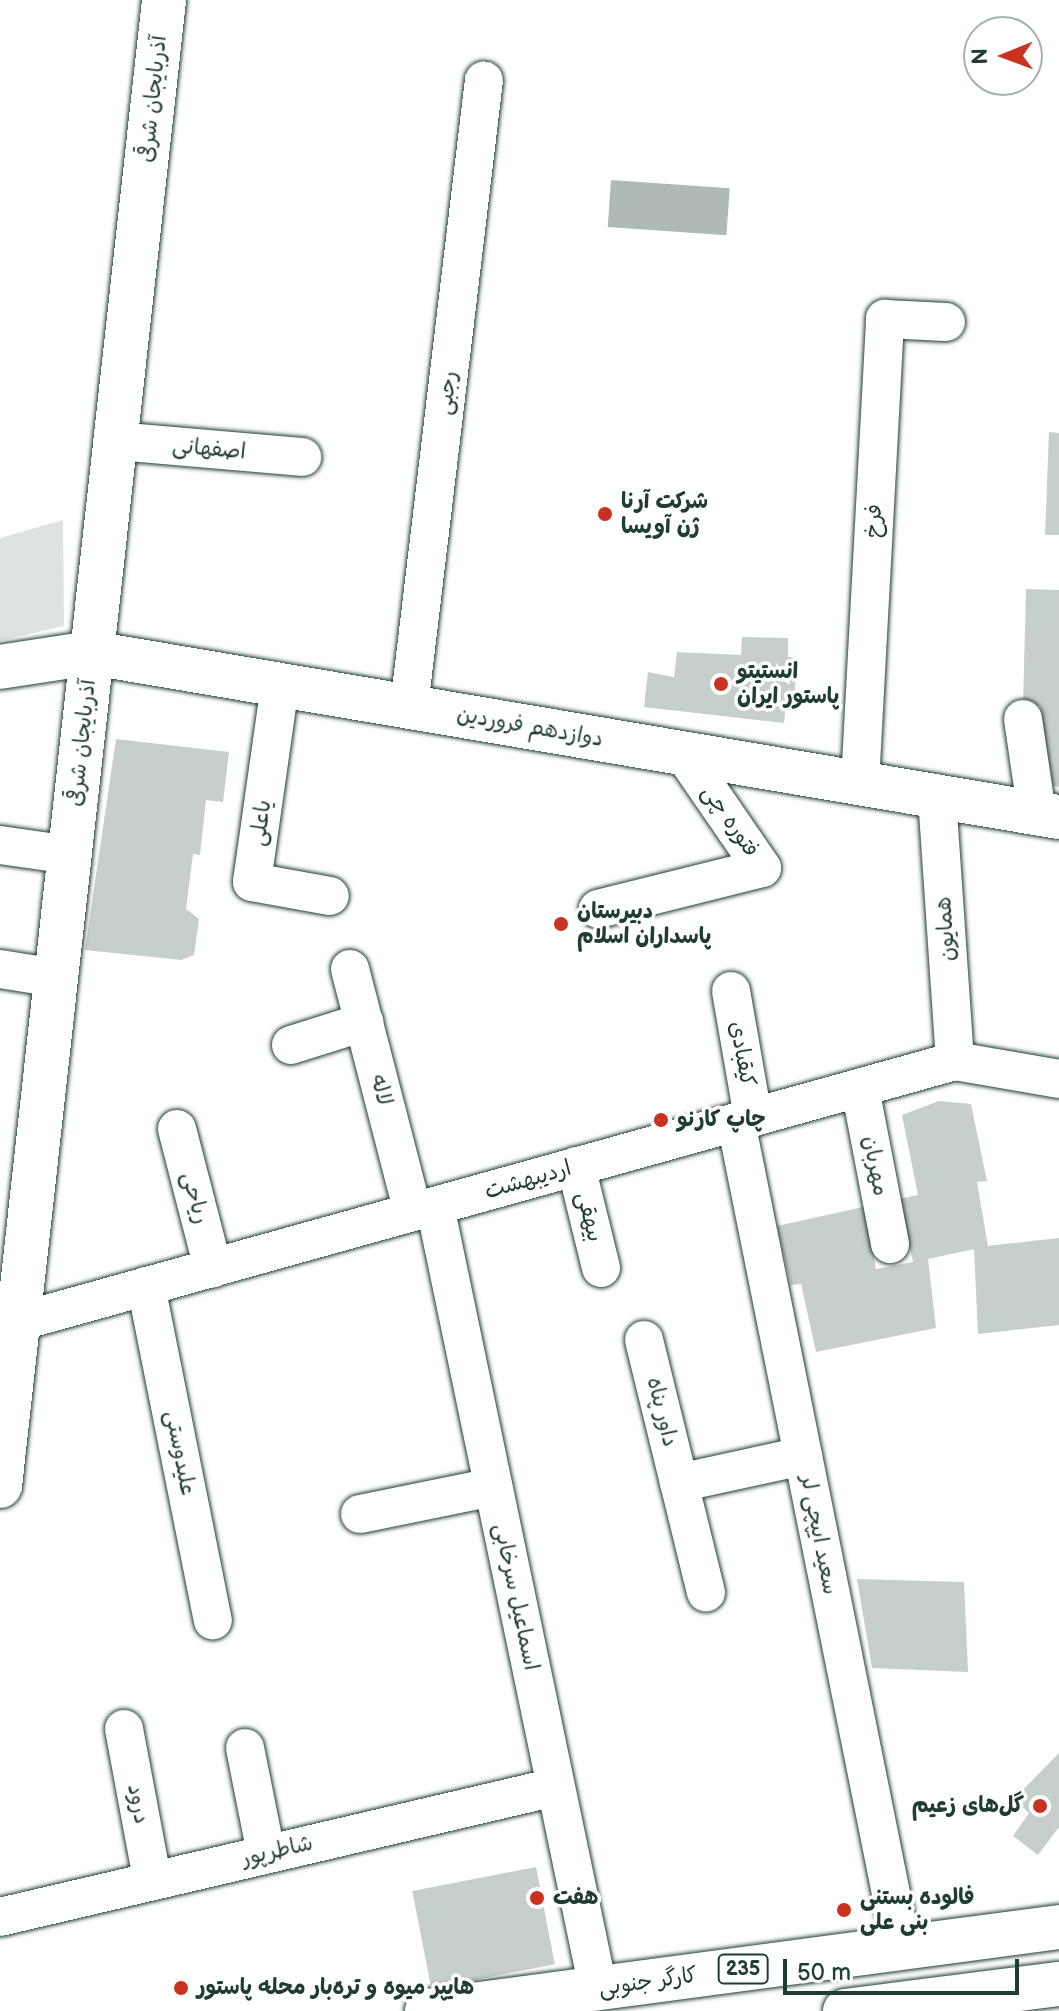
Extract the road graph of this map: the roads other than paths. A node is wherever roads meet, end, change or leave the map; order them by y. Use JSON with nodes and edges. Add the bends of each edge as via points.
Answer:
{"nodes":[{"id":1,"x":164,"y":0,"type":"edge"},
{"id":2,"x":484,"y":80,"type":"dead end"},
{"id":3,"x":946,"y":322,"type":"dead end"},
{"id":4,"x":116,"y":441,"type":"junction"},
{"id":5,"x":302,"y":457,"type":"dead end"},
{"id":6,"x":92,"y":653,"type":"junction"},
{"id":7,"x":0,"y":667,"type":"edge"},
{"id":8,"x":280,"y":685,"type":"junction"},
{"id":9,"x":409,"y":707,"type":"junction"},
{"id":10,"x":1023,"y":719,"type":"dead end"},
{"id":11,"x":683,"y":753,"type":"junction"},
{"id":12,"x":860,"y":783,"type":"junction"},
{"id":13,"x":937,"y":797,"type":"junction"},
{"id":14,"x":1048,"y":815,"type":"edge"},
{"id":15,"x":0,"y":845,"type":"edge"},
{"id":16,"x":70,"y":855,"type":"junction"},
{"id":17,"x":330,"y":896,"type":"dead end"},
{"id":18,"x":598,"y":909,"type":"dead end"},
{"id":19,"x":0,"y":969,"type":"edge"},
{"id":20,"x":350,"y":969,"type":"dead end"},
{"id":21,"x":56,"y":978,"type":"junction"},
{"id":22,"x":731,"y":991,"type":"dead end"},
{"id":23,"x":364,"y":1022,"type":"junction"},
{"id":24,"x":291,"y":1045,"type":"dead end"},
{"id":25,"x":955,"y":1061,"type":"junction"},
{"id":26,"x":1059,"y":1079,"type":"edge"},
{"id":27,"x":860,"y":1088,"type":"junction"},
{"id":28,"x":745,"y":1120,"type":"junction"},
{"id":29,"x":177,"y":1129,"type":"dead end"},
{"id":30,"x":576,"y":1166,"type":"junction"},
{"id":31,"x":424,"y":1209,"type":"junction"},
{"id":32,"x":890,"y":1244,"type":"dead end"},
{"id":33,"x":213,"y":1268,"type":"junction"},
{"id":34,"x":601,"y":1268,"type":"dead end"},
{"id":35,"x":146,"y":1286,"type":"junction"},
{"id":36,"x":9,"y":1325,"type":"edge"},
{"id":37,"x":644,"y":1340,"type":"dead end"},
{"id":38,"x":803,"y":1456,"type":"junction"},
{"id":39,"x":679,"y":1483,"type":"junction"},
{"id":40,"x":0,"y":1486,"type":"edge"},
{"id":41,"x":493,"y":1487,"type":"junction"},
{"id":42,"x":360,"y":1514,"type":"dead end"},
{"id":43,"x":706,"y":1593,"type":"dead end"},
{"id":44,"x":213,"y":1620,"type":"dead end"},
{"id":45,"x":124,"y":1729,"type":"dead end"},
{"id":46,"x":245,"y":1748,"type":"dead end"},
{"id":47,"x":555,"y":1787,"type":"junction"},
{"id":48,"x":266,"y":1853,"type":"junction"},
{"id":49,"x":152,"y":1879,"type":"junction"},
{"id":50,"x":0,"y":1917,"type":"edge"},
{"id":51,"x":1059,"y":1927,"type":"edge"},
{"id":52,"x":902,"y":1948,"type":"junction"},
{"id":53,"x":1059,"y":1984,"type":"edge"},
{"id":54,"x":598,"y":1988,"type":"junction"},
{"id":55,"x":910,"y":2007,"type":"edge"},
{"id":56,"x":427,"y":2011,"type":"edge"},
{"id":57,"x":845,"y":2011,"type":"edge"}],
"edges":[{"from":1,"to":4,"type":"main road","name":"آذربایجان شرقی"},
{"from":2,"to":9,"type":"street","name":"رجبی"},
{"from":3,"to":12,"type":"street","name":"فرخ","via":[[885,319]]},
{"from":4,"to":5,"type":"street","name":"اصفهانی"},
{"from":4,"to":6,"type":"main road","name":"آذربایجان شرقی"},
{"from":6,"to":7,"type":"main road","name":"دوازدهم فروردین"},
{"from":6,"to":8,"type":"main road","name":"دوازدهم فروردین"},
{"from":6,"to":16,"type":"main road","name":"آذربایجان شرقی"},
{"from":8,"to":9,"type":"main road","name":"دوازدهم فروردین"},
{"from":8,"to":17,"type":"street","name":"یاعلی","via":[[252,882]]},
{"from":9,"to":11,"type":"main road","name":"دوازدهم فروردین"},
{"from":10,"to":14,"type":"street"},
{"from":11,"to":12,"type":"main road","name":"دوازدهم فروردین"},
{"from":11,"to":18,"type":"street","name":"فتوره چی","via":[[762,868]]},
{"from":12,"to":13,"type":"main road","name":"دوازدهم فروردین"},
{"from":13,"to":14,"type":"main road","name":"دوازدهم فروردین"},
{"from":13,"to":25,"type":"street","name":"همایون"},
{"from":15,"to":16,"type":"street"},
{"from":16,"to":21,"type":"main road","name":"آذربایجان شرقی"},
{"from":19,"to":21,"type":"street"},
{"from":20,"to":23,"type":"street","name":"لاله"},
{"from":21,"to":36,"type":"main road","name":"آذربایجان شرقی"},
{"from":22,"to":28,"type":"street","name":"کیقبادی"},
{"from":23,"to":24,"type":"street"},
{"from":23,"to":31,"type":"street","name":"لاله"},
{"from":25,"to":26,"type":"street","name":"اردیبهشت"},
{"from":25,"to":27,"type":"street","name":"اردیبهشت"},
{"from":27,"to":28,"type":"street","name":"اردیبهشت"},
{"from":27,"to":32,"type":"street","name":"مهربان"},
{"from":28,"to":30,"type":"street","name":"اردیبهشت"},
{"from":28,"to":38,"type":"street","name":"سعید ایپچی لر"},
{"from":29,"to":33,"type":"street","name":"ریاحی"},
{"from":30,"to":31,"type":"street","name":"اردیبهشت"},
{"from":30,"to":34,"type":"street","name":"بیهقی"},
{"from":31,"to":33,"type":"street","name":"اردیبهشت"},
{"from":31,"to":41,"type":"street","name":"اسماعیل سرخابی"},
{"from":33,"to":35,"type":"street","name":"اردیبهشت"},
{"from":35,"to":36,"type":"street","name":"اردیبهشت"},
{"from":35,"to":44,"type":"street","name":"علیدوستی"},
{"from":36,"to":40,"type":"main road","name":"آذربایجان شرقی"},
{"from":37,"to":39,"type":"street","name":"داور پناه"},
{"from":38,"to":39,"type":"street"},
{"from":38,"to":52,"type":"street","name":"سعید ایپچی لر"},
{"from":39,"to":43,"type":"street","name":"داور پناه"},
{"from":41,"to":42,"type":"street"},
{"from":41,"to":47,"type":"street","name":"اسماعیل سرخابی"},
{"from":45,"to":49,"type":"street","name":"درود"},
{"from":46,"to":48,"type":"street"},
{"from":47,"to":48,"type":"street","name":"شاطرپور"},
{"from":47,"to":54,"type":"street","name":"اسماعیل سرخابی"},
{"from":48,"to":49,"type":"street","name":"شاطرپور"},
{"from":49,"to":50,"type":"street","name":"شاطرپور"},
{"from":51,"to":52,"type":"main road","name":"کارگر جنوبی","number":"235"},
{"from":52,"to":54,"type":"main road","name":"کارگر جنوبی","number":"235"},
{"from":53,"to":55,"type":"main road"},
{"from":54,"to":56,"type":"main road","name":"کارگر جنوبی","number":"235"},
{"from":55,"to":57,"type":"main road"}]}
